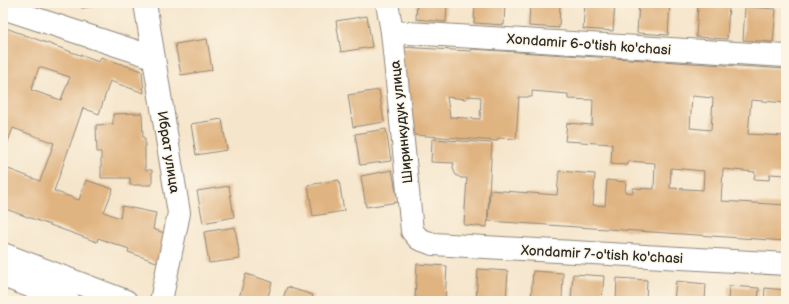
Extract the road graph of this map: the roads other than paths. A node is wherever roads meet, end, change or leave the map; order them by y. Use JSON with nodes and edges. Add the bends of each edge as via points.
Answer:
{"nodes":[{"id":1,"x":145,"y":3,"type":"edge"},
{"id":2,"x":387,"y":3,"type":"edge"},
{"id":3,"x":3,"y":8,"type":"edge"},
{"id":4,"x":392,"y":32,"type":"junction"},
{"id":5,"x":786,"y":56,"type":"edge"},
{"id":6,"x":154,"y":57,"type":"junction"},
{"id":7,"x":419,"y":239,"type":"joint"},
{"id":8,"x":3,"y":254,"type":"edge"},
{"id":9,"x":786,"y":264,"type":"edge"},
{"id":10,"x":3,"y":276,"type":"edge"},
{"id":11,"x":69,"y":301,"type":"edge"},
{"id":12,"x":126,"y":301,"type":"edge"},
{"id":13,"x":161,"y":301,"type":"edge"}],
"edges":[{"from":1,"to":6,"type":"street","name":"Ибрат улица"},
{"from":2,"to":4,"type":"street","name":"Ширинкудук улица"},
{"from":3,"to":6,"type":"street"},
{"from":4,"to":5,"type":"street","name":"Xondamir 6-o'tish ko'chasi"},
{"from":4,"to":7,"type":"street","name":"Ширинкудук улица","via":[[412,231]]},
{"from":6,"to":13,"type":"street","name":"Ибрат улица","via":[[179,213]]},
{"from":7,"to":9,"type":"street","name":"Xondamir 7-o'tish ko'chasi","via":[[433,244]]},
{"from":8,"to":12,"type":"street"},
{"from":10,"to":11,"type":"street"}]}
